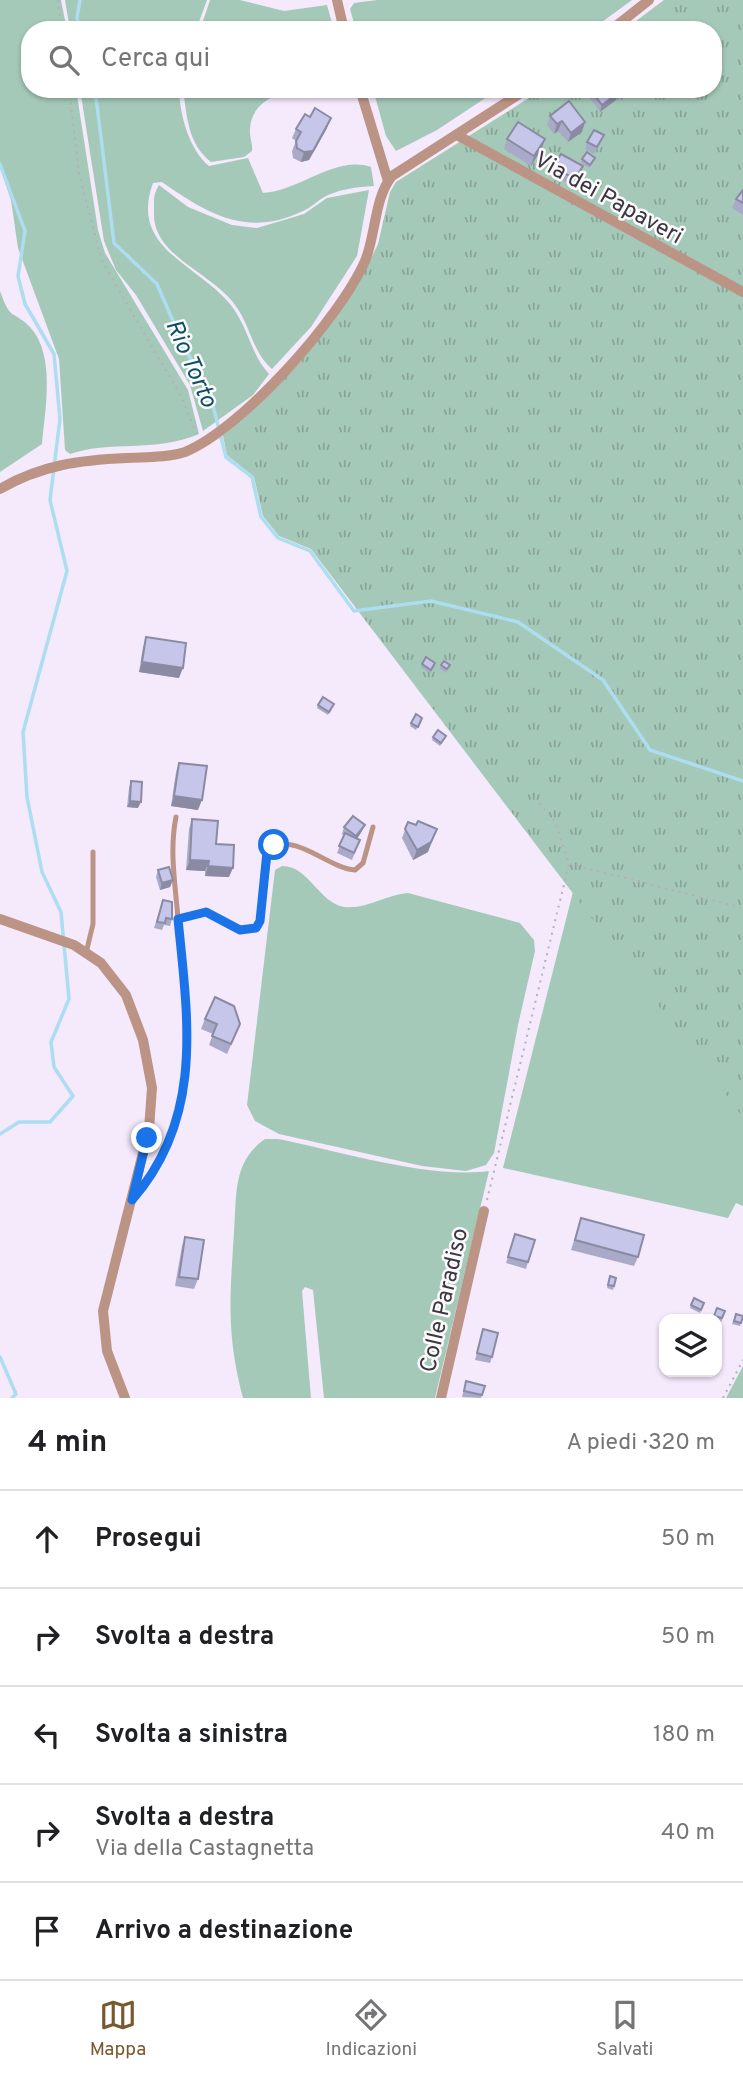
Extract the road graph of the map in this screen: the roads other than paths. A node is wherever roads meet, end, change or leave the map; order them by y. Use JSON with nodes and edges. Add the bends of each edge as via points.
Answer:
{"nodes":[{"id":1,"x":337,"y":0,"type":"edge"},
{"id":2,"x":649,"y":0,"type":"edge"},
{"id":3,"x":342,"y":21,"type":"edge"},
{"id":4,"x":622,"y":21,"type":"edge"},
{"id":5,"x":363,"y":98,"type":"edge"},
{"id":6,"x":513,"y":98,"type":"edge"},
{"id":7,"x":457,"y":135,"type":"junction"},
{"id":8,"x":388,"y":181,"type":"junction"},
{"id":9,"x":743,"y":292,"type":"edge"},
{"id":10,"x":0,"y":489,"type":"edge"},
{"id":11,"x":176,"y":817,"type":"dead end"},
{"id":12,"x":373,"y":827,"type":"dead end"},
{"id":13,"x":93,"y":852,"type":"dead end"},
{"id":14,"x":0,"y":919,"type":"edge"},
{"id":15,"x":178,"y":919,"type":"junction"},
{"id":16,"x":86,"y":953,"type":"junction"},
{"id":17,"x":132,"y":1200,"type":"junction"},
{"id":18,"x":484,"y":1211,"type":"road end"},
{"id":19,"x":125,"y":1398,"type":"edge"},
{"id":20,"x":441,"y":1398,"type":"edge"}],
"edges":[{"from":1,"to":3,"type":"street"},
{"from":2,"to":4,"type":"street"},
{"from":5,"to":8,"type":"street"},
{"from":6,"to":7,"type":"street"},
{"from":7,"to":8,"type":"street","via":[[403,166]]},
{"from":7,"to":9,"type":"street","name":"Via dei Papaveri"},
{"from":8,"to":10,"type":"street","via":[[372,243],[350,287],[286,371],[229,422],[202,442],[173,455],[62,464]]},
{"from":11,"to":15,"type":"lane","via":[[172,841]]},
{"from":12,"to":15,"type":"lane","via":[[363,863],[355,870],[291,845],[270,847],[260,921],[252,930],[240,930],[206,912]]},
{"from":13,"to":16,"type":"lane","via":[[93,925]]},
{"from":14,"to":16,"type":"street"},
{"from":15,"to":17,"type":"lane","via":[[186,1036],[180,1108],[160,1164]]},
{"from":16,"to":17,"type":"street","via":[[121,987],[148,1059],[152,1088],[149,1129]]},
{"from":17,"to":19,"type":"street","via":[[103,1311],[107,1351]]},
{"from":18,"to":20,"type":"street","name":"Colle Paradiso"}]}
